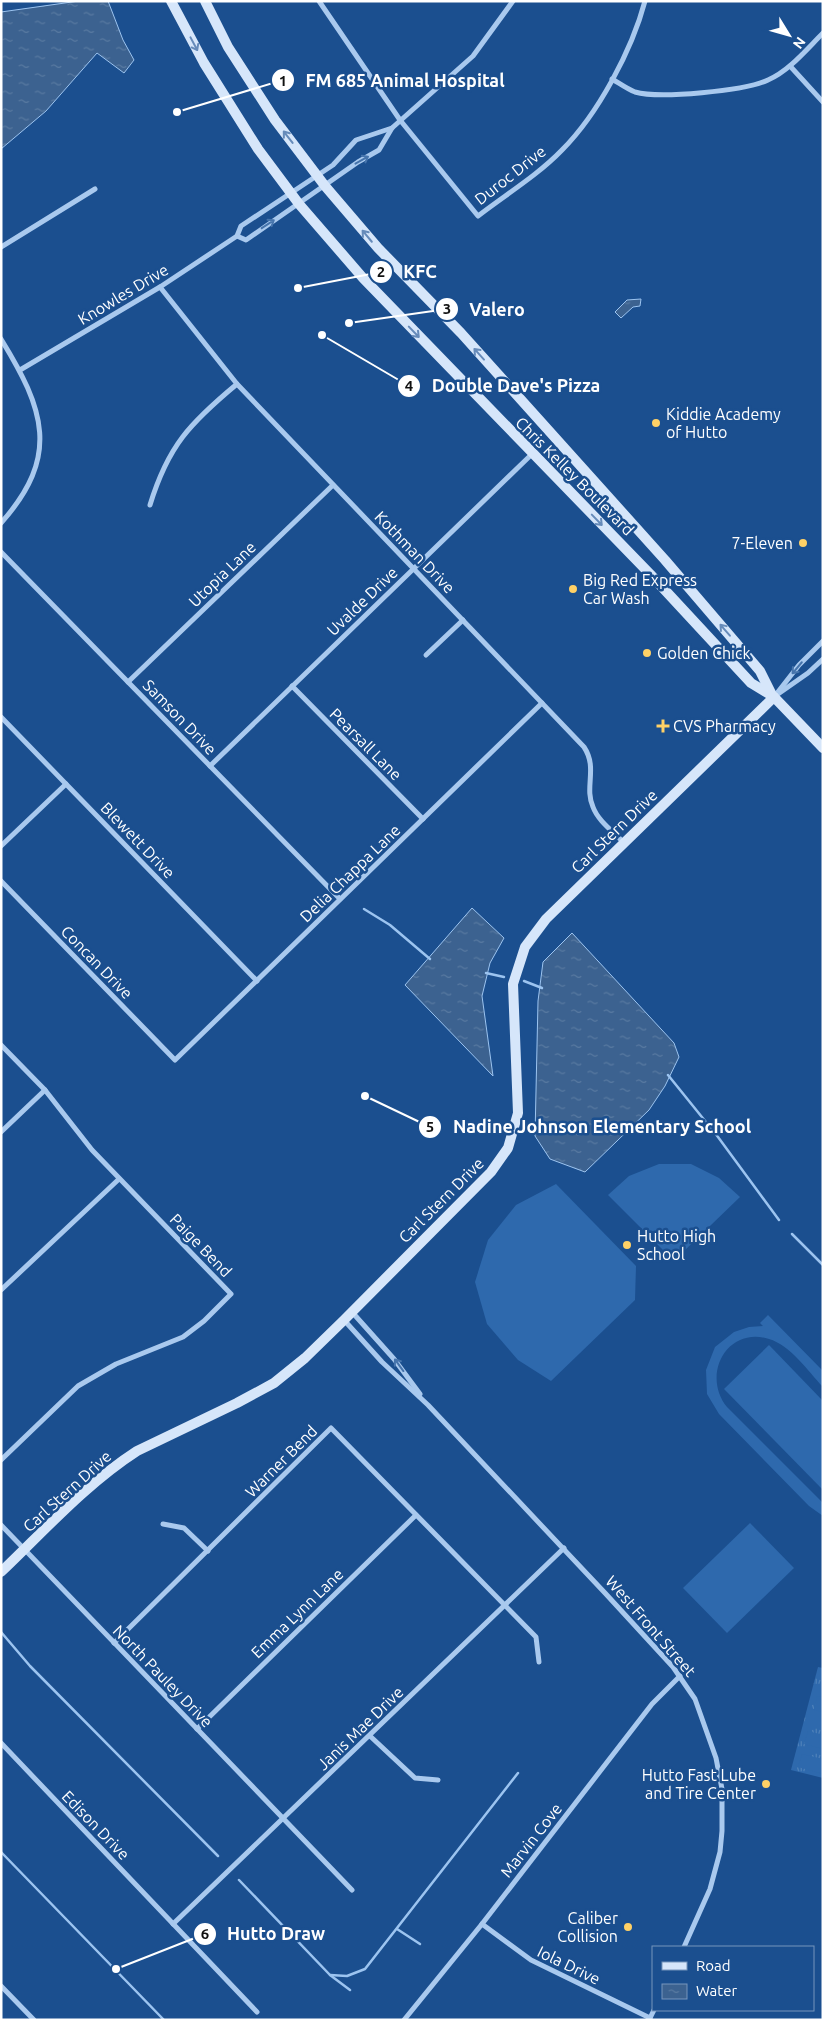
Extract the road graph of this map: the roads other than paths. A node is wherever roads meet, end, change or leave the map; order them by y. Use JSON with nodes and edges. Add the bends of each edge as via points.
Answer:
{"nodes":[{"id":1,"x":171,"y":1,"type":"edge"},
{"id":2,"x":205,"y":1,"type":"edge"},
{"id":3,"x":319,"y":1,"type":"edge"},
{"id":4,"x":513,"y":1,"type":"edge"},
{"id":5,"x":646,"y":1,"type":"edge"},
{"id":6,"x":823,"y":34,"type":"edge"},
{"id":7,"x":790,"y":66,"type":"junction"},
{"id":8,"x":612,"y":79,"type":"junction"},
{"id":9,"x":823,"y":102,"type":"edge"},
{"id":10,"x":400,"y":120,"type":"junction"},
{"id":11,"x":392,"y":128,"type":"junction"},
{"id":12,"x":318,"y":176,"type":"junction"},
{"id":13,"x":325,"y":186,"type":"junction"},
{"id":14,"x":95,"y":189,"type":"dead end"},
{"id":15,"x":292,"y":193,"type":"junction"},
{"id":16,"x":299,"y":204,"type":"junction"},
{"id":17,"x":237,"y":236,"type":"junction"},
{"id":18,"x":1,"y":247,"type":"edge"},
{"id":19,"x":160,"y":287,"type":"junction"},
{"id":20,"x":1,"y":339,"type":"edge"},
{"id":21,"x":20,"y":370,"type":"junction"},
{"id":22,"x":237,"y":384,"type":"junction"},
{"id":23,"x":532,"y":454,"type":"junction"},
{"id":24,"x":333,"y":485,"type":"junction"},
{"id":25,"x":150,"y":505,"type":"dead end"},
{"id":26,"x":1,"y":523,"type":"edge"},
{"id":27,"x":1,"y":552,"type":"edge"},
{"id":28,"x":413,"y":569,"type":"junction"},
{"id":29,"x":463,"y":620,"type":"junction"},
{"id":30,"x":823,"y":641,"type":"edge"},
{"id":31,"x":426,"y":655,"type":"dead end"},
{"id":32,"x":823,"y":659,"type":"edge"},
{"id":33,"x":128,"y":682,"type":"junction"},
{"id":34,"x":292,"y":686,"type":"junction"},
{"id":35,"x":774,"y":697,"type":"junction"},
{"id":36,"x":542,"y":703,"type":"junction"},
{"id":37,"x":1,"y":717,"type":"edge"},
{"id":38,"x":823,"y":748,"type":"edge"},
{"id":39,"x":210,"y":766,"type":"junction"},
{"id":40,"x":66,"y":784,"type":"junction"},
{"id":41,"x":423,"y":819,"type":"junction"},
{"id":42,"x":624,"y":843,"type":"junction"},
{"id":43,"x":1,"y":846,"type":"edge"},
{"id":44,"x":1,"y":880,"type":"edge"},
{"id":45,"x":340,"y":900,"type":"junction"},
{"id":46,"x":256,"y":981,"type":"junction"},
{"id":47,"x":1,"y":1045,"type":"edge"},
{"id":48,"x":175,"y":1060,"type":"joint"},
{"id":49,"x":45,"y":1090,"type":"junction"},
{"id":50,"x":1,"y":1132,"type":"edge"},
{"id":51,"x":119,"y":1179,"type":"junction"},
{"id":52,"x":1,"y":1290,"type":"edge"},
{"id":53,"x":352,"y":1312,"type":"junction"},
{"id":54,"x":344,"y":1320,"type":"junction"},
{"id":55,"x":428,"y":1404,"type":"junction"},
{"id":56,"x":1,"y":1460,"type":"edge"},
{"id":57,"x":416,"y":1515,"type":"junction"},
{"id":58,"x":163,"y":1524,"type":"dead end"},
{"id":59,"x":1,"y":1525,"type":"edge"},
{"id":60,"x":564,"y":1548,"type":"junction"},
{"id":61,"x":25,"y":1549,"type":"junction"},
{"id":62,"x":208,"y":1550,"type":"junction"},
{"id":63,"x":1,"y":1572,"type":"edge"},
{"id":64,"x":504,"y":1605,"type":"junction"},
{"id":65,"x":114,"y":1643,"type":"junction"},
{"id":66,"x":539,"y":1662,"type":"dead end"},
{"id":67,"x":680,"y":1676,"type":"junction"},
{"id":68,"x":196,"y":1729,"type":"junction"},
{"id":69,"x":370,"y":1736,"type":"junction"},
{"id":70,"x":1,"y":1744,"type":"edge"},
{"id":71,"x":438,"y":1780,"type":"dead end"},
{"id":72,"x":282,"y":1819,"type":"junction"},
{"id":73,"x":352,"y":1890,"type":"dead end"},
{"id":74,"x":173,"y":1924,"type":"junction"},
{"id":75,"x":482,"y":1924,"type":"junction"},
{"id":76,"x":684,"y":1946,"type":"edge"},
{"id":77,"x":1,"y":1986,"type":"edge"},
{"id":78,"x":257,"y":2012,"type":"dead end"},
{"id":79,"x":650,"y":2019,"type":"edge"},
{"id":80,"x":34,"y":2020,"type":"edge"},
{"id":81,"x":404,"y":2020,"type":"edge"}],
"edges":[{"from":1,"to":15,"type":"main road","name":"Chris Kelley Boulevard","one_way":true,"via":[[232,108]]},
{"from":12,"to":2,"type":"main road","name":"Chris Kelley Boulevard","one_way":true,"via":[[275,120],[233,55]]},
{"from":3,"to":10,"type":"street","name":"Duroc Drive"},
{"from":4,"to":10,"type":"street","name":"Knowles Drive","via":[[473,56]]},
{"from":5,"to":8,"type":"street","name":"Duroc Drive"},
{"from":6,"to":7,"type":"street"},
{"from":7,"to":8,"type":"street","via":[[768,80],[673,95],[634,91]]},
{"from":7,"to":9,"type":"street"},
{"from":8,"to":10,"type":"street","name":"Duroc Drive","via":[[595,110],[560,152],[478,216]]},
{"from":10,"to":11,"type":"street","name":"Knowles Drive"},
{"from":11,"to":12,"type":"street","name":"Knowles Drive","via":[[356,140]]},
{"from":13,"to":11,"type":"street","name":"Knowles Drive","one_way":true,"via":[[379,150]]},
{"from":12,"to":13,"type":"main road","name":"Chris Kelley Boulevard"},
{"from":12,"to":15,"type":"street","name":"Knowles Drive"},
{"from":13,"to":16,"type":"street","name":"Knowles Drive"},
{"from":35,"to":13,"type":"main road","name":"Chris Kelley Boulevard","one_way":true,"via":[[760,671],[664,560]]},
{"from":14,"to":18,"type":"street"},
{"from":15,"to":16,"type":"main road","name":"Chris Kelley Boulevard"},
{"from":15,"to":17,"type":"street","name":"Knowles Drive","via":[[241,226]]},
{"from":17,"to":16,"type":"street","name":"Knowles Drive","one_way":true,"via":[[246,240]]},
{"from":16,"to":23,"type":"main road","name":"Chris Kelley Boulevard","one_way":true,"via":[[363,278]]},
{"from":17,"to":19,"type":"street","name":"Knowles Drive"},
{"from":19,"to":21,"type":"street","name":"Knowles Drive"},
{"from":19,"to":22,"type":"street","name":"Kothman Drive"},
{"from":20,"to":21,"type":"street"},
{"from":21,"to":26,"type":"street","via":[[38,414],[40,457],[32,480]]},
{"from":22,"to":24,"type":"street","name":"Kothman Drive"},
{"from":22,"to":25,"type":"street","via":[[178,441],[159,477]]},
{"from":23,"to":28,"type":"street","name":"Uvalde Drive"},
{"from":23,"to":35,"type":"main road","name":"Chris Kelley Boulevard","one_way":true,"via":[[751,683]]},
{"from":24,"to":28,"type":"street","name":"Kothman Drive"},
{"from":24,"to":33,"type":"street","name":"Utopia Lane"},
{"from":27,"to":33,"type":"street","name":"Samson Drive"},
{"from":28,"to":29,"type":"street","name":"Kothman Drive"},
{"from":28,"to":34,"type":"street","name":"Uvalde Drive"},
{"from":29,"to":31,"type":"street"},
{"from":29,"to":36,"type":"street","name":"Kothman Drive"},
{"from":30,"to":35,"type":"street","name":"Carl Stern Drive","one_way":true,"via":[[799,664]]},
{"from":32,"to":35,"type":"street","name":"Carl Stern Drive","via":[[808,674]]},
{"from":33,"to":39,"type":"street","name":"Samson Drive"},
{"from":34,"to":39,"type":"street","name":"Uvalde Drive"},
{"from":34,"to":41,"type":"street","name":"Pearsall Lane"},
{"from":35,"to":38,"type":"main road","name":"Chris Kelley Boulevard"},
{"from":35,"to":42,"type":"main road","name":"Carl Stern Drive"},
{"from":36,"to":41,"type":"street","name":"Delia Chappa Lane"},
{"from":36,"to":42,"type":"street","name":"Kothman Drive","via":[[589,754],[592,805]]},
{"from":37,"to":40,"type":"street","name":"Blewett Drive"},
{"from":39,"to":45,"type":"street","name":"Samson Drive"},
{"from":40,"to":43,"type":"street"},
{"from":40,"to":46,"type":"street","name":"Blewett Drive"},
{"from":41,"to":45,"type":"street","name":"Delia Chappa Lane"},
{"from":42,"to":53,"type":"main road","name":"Carl Stern Drive","via":[[546,919],[524,947],[513,984],[518,1113],[513,1137],[504,1156]]},
{"from":44,"to":48,"type":"street","name":"Concan Drive"},
{"from":45,"to":46,"type":"street","name":"Delia Chappa Lane"},
{"from":46,"to":48,"type":"street","name":"Delia Chappa Lane"},
{"from":47,"to":49,"type":"street","name":"Paige Bend"},
{"from":49,"to":50,"type":"street"},
{"from":49,"to":51,"type":"street","name":"Paige Bend"},
{"from":51,"to":52,"type":"street"},
{"from":51,"to":56,"type":"street","name":"Paige Bend","via":[[231,1294],[183,1337],[116,1364],[78,1386]]},
{"from":53,"to":54,"type":"main road","name":"Carl Stern Drive"},
{"from":55,"to":53,"type":"street","name":"West Front Street","one_way":true},
{"from":54,"to":55,"type":"street","name":"West Front Street","via":[[382,1362]]},
{"from":54,"to":61,"type":"main road","name":"Carl Stern Drive","via":[[274,1383],[120,1462]]},
{"from":55,"to":60,"type":"street","name":"West Front Street"},
{"from":57,"to":62,"type":"street","name":"Warner Bend","via":[[331,1428]]},
{"from":57,"to":64,"type":"street","name":"Warner Bend"},
{"from":57,"to":68,"type":"street","name":"Emma Lynn Lane"},
{"from":58,"to":62,"type":"street","via":[[184,1528]]},
{"from":59,"to":61,"type":"street","name":"North Pauley Drive"},
{"from":60,"to":64,"type":"street","name":"Janis Mae Drive"},
{"from":60,"to":67,"type":"street","name":"West Front Street"},
{"from":61,"to":63,"type":"main road","name":"Carl Stern Drive"},
{"from":61,"to":65,"type":"street","name":"North Pauley Drive"},
{"from":62,"to":65,"type":"street","name":"Warner Bend"},
{"from":64,"to":66,"type":"street","name":"Warner Bend","via":[[536,1637]]},
{"from":64,"to":69,"type":"street","name":"Janis Mae Drive"},
{"from":65,"to":68,"type":"street","name":"North Pauley Drive"},
{"from":67,"to":75,"type":"street","name":"Marvin Cove","via":[[652,1704]]},
{"from":67,"to":76,"type":"street","name":"West Front Street","via":[[695,1699],[712,1745],[723,1810],[716,1869]]},
{"from":68,"to":72,"type":"street","name":"North Pauley Drive"},
{"from":69,"to":71,"type":"street","via":[[415,1778]]},
{"from":69,"to":72,"type":"street","name":"Janis Mae Drive"},
{"from":70,"to":74,"type":"street","name":"Edison Drive"},
{"from":72,"to":73,"type":"street","name":"North Pauley Drive"},
{"from":72,"to":74,"type":"street","name":"Janis Mae Drive"},
{"from":74,"to":78,"type":"street","name":"Edison Drive"},
{"from":75,"to":79,"type":"street","name":"Iola Drive","via":[[531,1960]]},
{"from":75,"to":81,"type":"street","name":"Marvin Cove"},
{"from":77,"to":80,"type":"street"}]}
